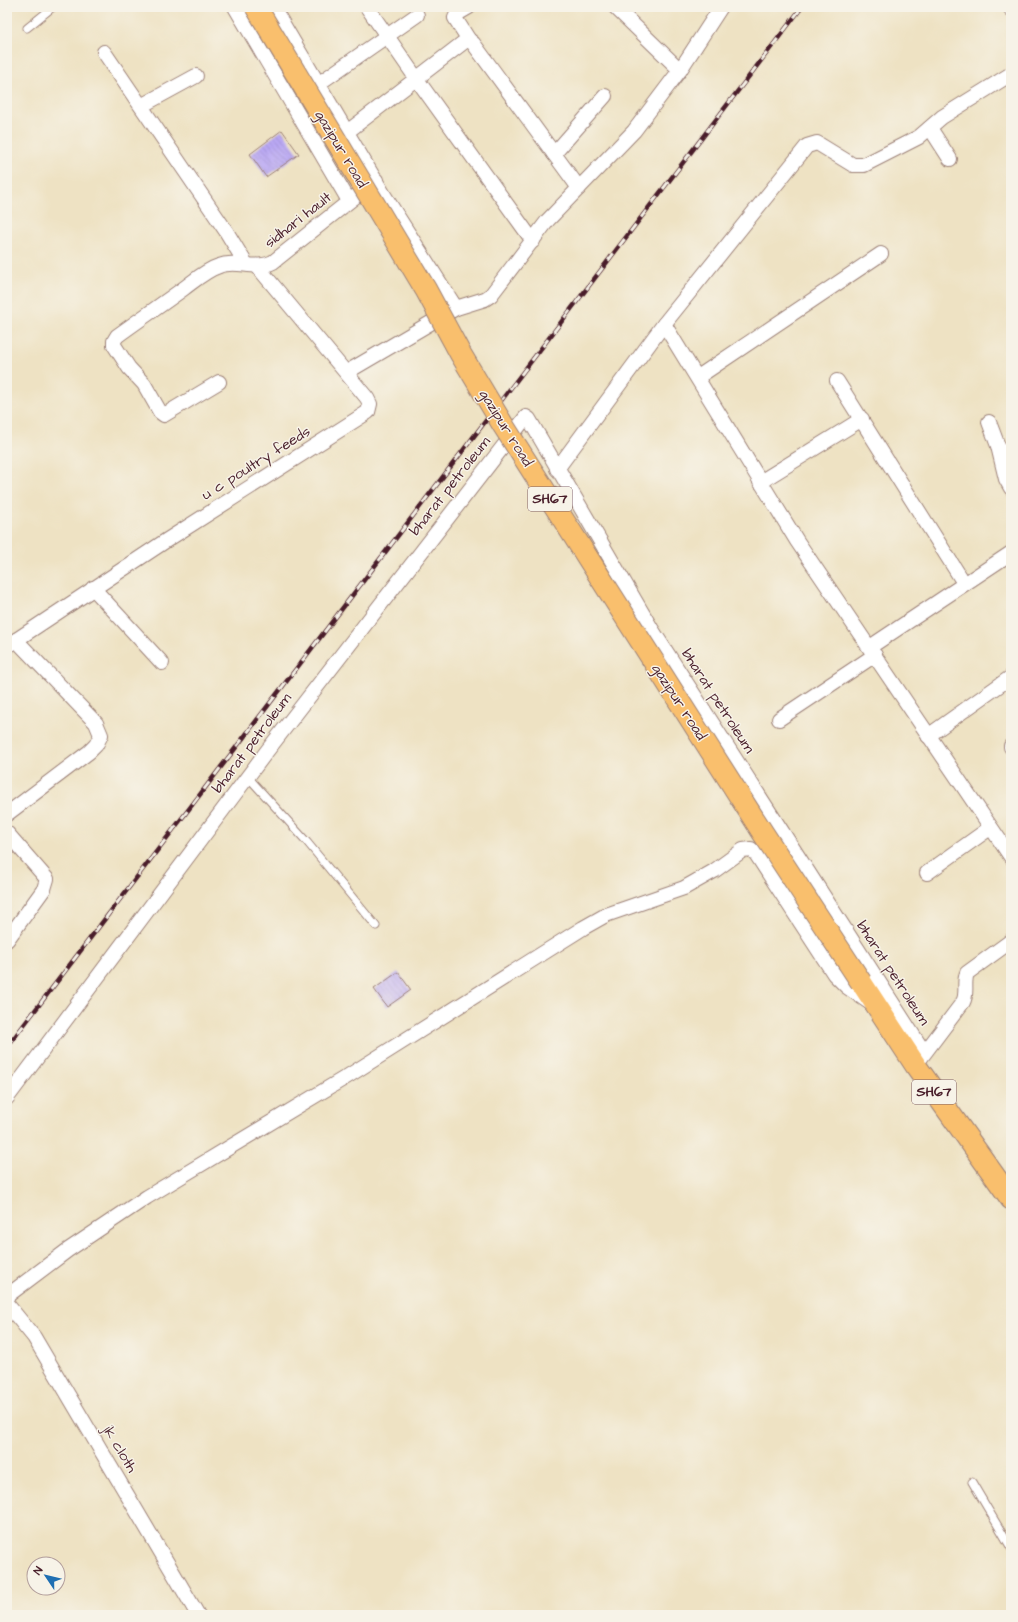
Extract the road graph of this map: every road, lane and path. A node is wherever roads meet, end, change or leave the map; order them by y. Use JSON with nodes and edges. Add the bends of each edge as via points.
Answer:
{"nodes":[{"id":1,"x":53,"y":7,"type":"edge"},
{"id":2,"x":234,"y":7,"type":"edge"},
{"id":3,"x":256,"y":7,"type":"edge"},
{"id":4,"x":273,"y":7,"type":"edge"},
{"id":5,"x":367,"y":7,"type":"edge"},
{"id":6,"x":469,"y":7,"type":"edge"},
{"id":7,"x":615,"y":7,"type":"edge"},
{"id":8,"x":721,"y":7,"type":"edge"},
{"id":9,"x":417,"y":15,"type":"dead end"},
{"id":10,"x":27,"y":28,"type":"dead end"},
{"id":11,"x":387,"y":37,"type":"junction"},
{"id":12,"x":469,"y":40,"type":"junction"},
{"id":13,"x":104,"y":52,"type":"dead end"},
{"id":14,"x":680,"y":70,"type":"junction"},
{"id":15,"x":1011,"y":74,"type":"edge"},
{"id":16,"x":196,"y":76,"type":"dead end"},
{"id":17,"x":416,"y":78,"type":"junction"},
{"id":18,"x":318,"y":84,"type":"junction"},
{"id":19,"x":605,"y":96,"type":"dead end"},
{"id":20,"x":141,"y":106,"type":"junction"},
{"id":21,"x":930,"y":128,"type":"junction"},
{"id":22,"x":347,"y":132,"type":"junction"},
{"id":23,"x":554,"y":154,"type":"junction"},
{"id":24,"x":950,"y":159,"type":"dead end"},
{"id":25,"x":376,"y":180,"type":"junction"},
{"id":26,"x":579,"y":188,"type":"junction"},
{"id":27,"x":349,"y":201,"type":"junction"},
{"id":28,"x":533,"y":241,"type":"junction"},
{"id":29,"x":881,"y":254,"type":"dead end"},
{"id":30,"x":252,"y":265,"type":"junction"},
{"id":31,"x":456,"y":308,"type":"junction"},
{"id":32,"x":664,"y":324,"type":"junction"},
{"id":33,"x":346,"y":372,"type":"junction"},
{"id":34,"x":698,"y":378,"type":"junction"},
{"id":35,"x":219,"y":382,"type":"dead end"},
{"id":36,"x":837,"y":382,"type":"dead end"},
{"id":37,"x":862,"y":419,"type":"junction"},
{"id":38,"x":989,"y":422,"type":"dead end"},
{"id":39,"x":557,"y":469,"type":"junction"},
{"id":40,"x":760,"y":482,"type":"junction"},
{"id":41,"x":1011,"y":488,"type":"edge"},
{"id":42,"x":1011,"y":552,"type":"edge"},
{"id":43,"x":964,"y":583,"type":"junction"},
{"id":44,"x":94,"y":588,"type":"junction"},
{"id":45,"x":12,"y":643,"type":"edge"},
{"id":46,"x":872,"y":651,"type":"junction"},
{"id":47,"x":162,"y":663,"type":"dead end"},
{"id":48,"x":1011,"y":677,"type":"edge"},
{"id":49,"x":780,"y":719,"type":"dead end"},
{"id":50,"x":928,"y":736,"type":"junction"},
{"id":51,"x":248,"y":777,"type":"junction"},
{"id":52,"x":7,"y":814,"type":"edge"},
{"id":53,"x":990,"y":828,"type":"junction"},
{"id":54,"x":7,"y":833,"type":"edge"},
{"id":55,"x":1011,"y":857,"type":"edge"},
{"id":56,"x":927,"y":873,"type":"dead end"},
{"id":57,"x":376,"y":926,"type":"dead end"},
{"id":58,"x":7,"y":940,"type":"edge"},
{"id":59,"x":1011,"y":941,"type":"edge"},
{"id":60,"x":877,"y":1008,"type":"junction"},
{"id":61,"x":920,"y":1059,"type":"junction"},
{"id":62,"x":7,"y":1098,"type":"edge"},
{"id":63,"x":1011,"y":1199,"type":"edge"},
{"id":64,"x":7,"y":1296,"type":"edge"},
{"id":65,"x":7,"y":1304,"type":"edge"},
{"id":66,"x":972,"y":1482,"type":"dead end"},
{"id":67,"x":1011,"y":1548,"type":"edge"},
{"id":68,"x":198,"y":1615,"type":"edge"}],
"edges":[{"from":1,"to":10,"type":"lane"},
{"from":2,"to":27,"type":"street"},
{"from":3,"to":60,"type":"main road","name":"gazipur road","number":"SH67","bridge":true,"via":[[426,290],[503,425]]},
{"from":4,"to":18,"type":"street"},
{"from":5,"to":11,"type":"street"},
{"from":6,"to":12,"type":"street","via":[[455,18]]},
{"from":7,"to":14,"type":"street"},
{"from":8,"to":14,"type":"street"},
{"from":9,"to":11,"type":"street"},
{"from":11,"to":17,"type":"street"},
{"from":11,"to":18,"type":"street"},
{"from":12,"to":17,"type":"street"},
{"from":12,"to":23,"type":"street"},
{"from":13,"to":20,"type":"street","name":"u c poultry feeds"},
{"from":14,"to":26,"type":"street","via":[[634,131]]},
{"from":15,"to":21,"type":"street","via":[[942,117]]},
{"from":16,"to":20,"type":"street"},
{"from":17,"to":22,"type":"street"},
{"from":17,"to":28,"type":"street"},
{"from":18,"to":22,"type":"street"},
{"from":19,"to":23,"type":"street"},
{"from":20,"to":30,"type":"street","name":"u c poultry feeds"},
{"from":21,"to":24,"type":"street"},
{"from":21,"to":32,"type":"street","via":[[864,165],[853,165],[817,143],[807,146]]},
{"from":22,"to":25,"type":"street"},
{"from":23,"to":26,"type":"street"},
{"from":25,"to":27,"type":"street","name":"sidhari hault"},
{"from":25,"to":31,"type":"street"},
{"from":26,"to":28,"type":"street","via":[[548,220]]},
{"from":27,"to":30,"type":"street","name":"sidhari hault","via":[[273,262],[268,265]]},
{"from":28,"to":31,"type":"street","via":[[491,295],[481,301]]},
{"from":29,"to":34,"type":"street"},
{"from":30,"to":33,"type":"street","name":"u c poultry feeds"},
{"from":30,"to":35,"type":"street","name":"sidhari hault","via":[[226,264],[212,269],[117,336],[114,341],[129,368],[140,378],[164,415]]},
{"from":31,"to":33,"type":"street"},
{"from":32,"to":34,"type":"street"},
{"from":32,"to":39,"type":"street"},
{"from":33,"to":44,"type":"street","name":"u c poultry feeds","via":[[367,398],[370,404],[368,412]]},
{"from":34,"to":40,"type":"street"},
{"from":36,"to":37,"type":"street"},
{"from":37,"to":40,"type":"street"},
{"from":37,"to":43,"type":"street"},
{"from":38,"to":41,"type":"street"},
{"from":39,"to":51,"type":"street","name":"bharat petroleum","via":[[529,419],[525,418]]},
{"from":39,"to":61,"type":"street","name":"bharat petroleum","via":[[652,628]]},
{"from":40,"to":46,"type":"street"},
{"from":42,"to":43,"type":"street"},
{"from":43,"to":46,"type":"street"},
{"from":44,"to":45,"type":"street","name":"u c poultry feeds"},
{"from":44,"to":47,"type":"street"},
{"from":45,"to":52,"type":"street","via":[[96,723],[101,735],[89,752]]},
{"from":46,"to":49,"type":"street"},
{"from":46,"to":50,"type":"street"},
{"from":48,"to":50,"type":"street"},
{"from":50,"to":53,"type":"street"},
{"from":51,"to":57,"type":"lane","via":[[307,842]]},
{"from":51,"to":62,"type":"street","name":"bharat petroleum"},
{"from":53,"to":55,"type":"street"},
{"from":53,"to":56,"type":"street"},
{"from":54,"to":58,"type":"street","via":[[47,879],[44,889]]},
{"from":59,"to":61,"type":"street","via":[[967,974],[963,1002]]},
{"from":60,"to":61,"type":"main road","number":"SH67"},
{"from":60,"to":64,"type":"street","via":[[841,982],[756,854],[751,849],[743,850],[684,888],[606,915],[583,928],[348,1076],[147,1197],[68,1250]]},
{"from":61,"to":63,"type":"main road","number":"SH67"},
{"from":65,"to":68,"type":"street","name":"jk cloth","via":[[34,1338]]},
{"from":66,"to":67,"type":"lane"}]}
